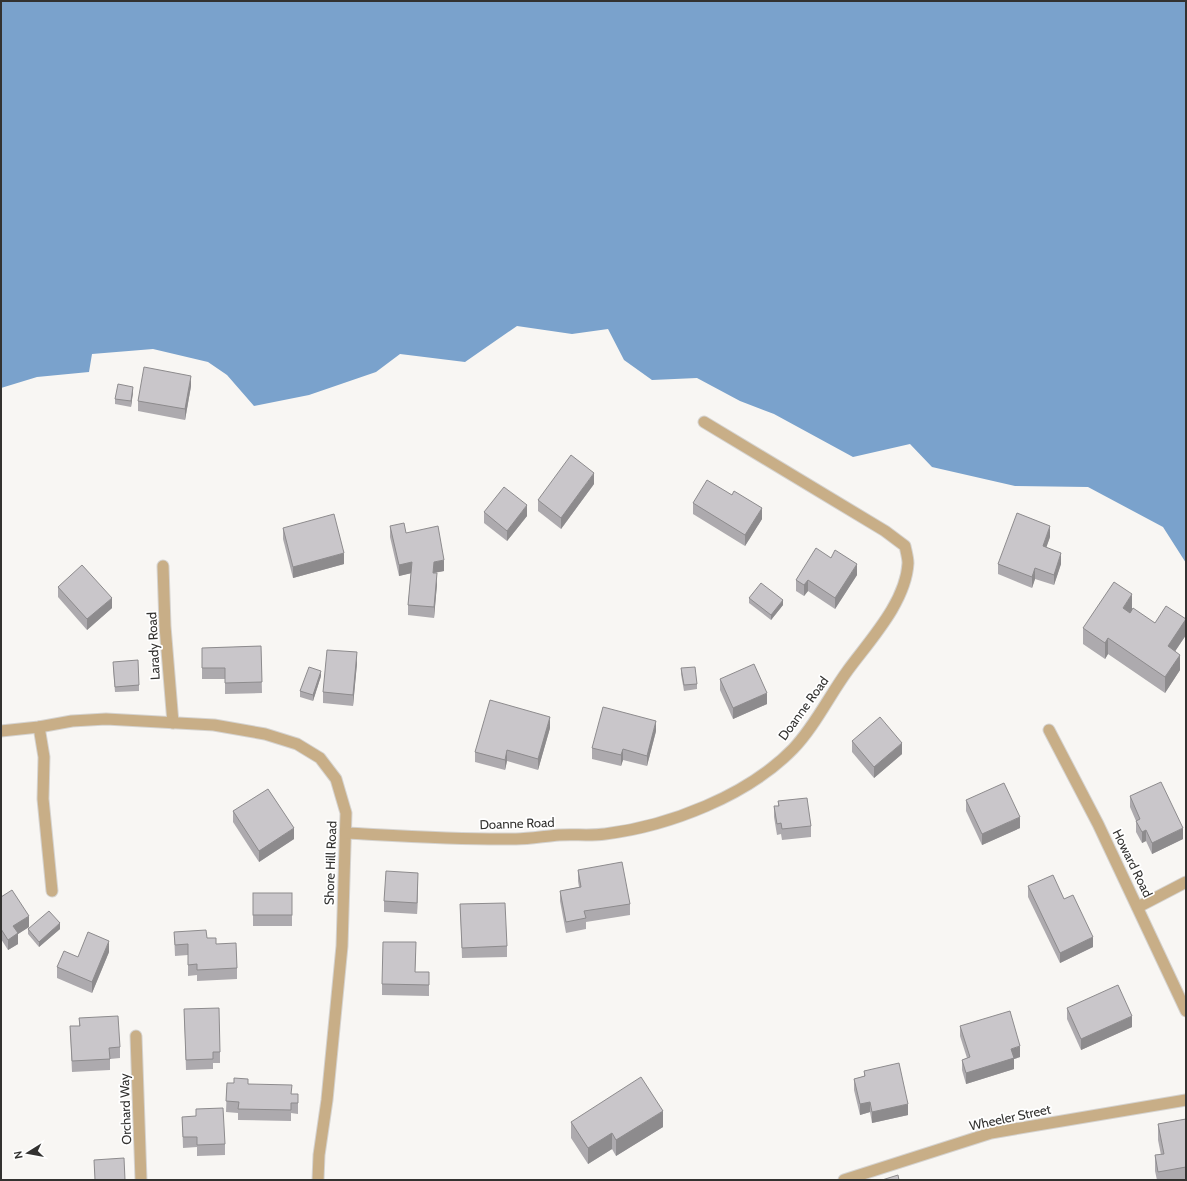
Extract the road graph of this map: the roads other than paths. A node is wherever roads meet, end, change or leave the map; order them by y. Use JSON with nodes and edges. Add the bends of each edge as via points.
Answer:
{"nodes":[{"id":1,"x":704,"y":422,"type":"dead end"},
{"id":2,"x":163,"y":566,"type":"dead end"},
{"id":3,"x":174,"y":723,"type":"junction"},
{"id":4,"x":40,"y":727,"type":"junction"},
{"id":5,"x":1049,"y":730,"type":"dead end"},
{"id":6,"x":1,"y":731,"type":"edge"},
{"id":7,"x":346,"y":833,"type":"junction"},
{"id":8,"x":1186,"y":882,"type":"edge"},
{"id":9,"x":52,"y":891,"type":"dead end"},
{"id":10,"x":1138,"y":907,"type":"junction"},
{"id":11,"x":1186,"y":1011,"type":"edge"},
{"id":12,"x":136,"y":1036,"type":"dead end"},
{"id":13,"x":1186,"y":1100,"type":"edge"},
{"id":14,"x":141,"y":1180,"type":"edge"},
{"id":15,"x":318,"y":1180,"type":"edge"},
{"id":16,"x":844,"y":1180,"type":"edge"}],
"edges":[{"from":1,"to":7,"type":"street","name":"Doanne Road","via":[[878,526],[905,546],[908,563],[903,584],[891,611],[793,749],[746,784],[710,805],[664,822],[604,834],[518,839]]},
{"from":2,"to":3,"type":"street","name":"Larady Road","via":[[165,626]]},
{"from":3,"to":4,"type":"street","name":"Shore Hill Road","via":[[106,719],[72,721]]},
{"from":3,"to":7,"type":"street","name":"Shore Hill Road","via":[[214,725],[265,734],[297,744],[320,758],[336,779],[346,813]]},
{"from":4,"to":6,"type":"street","name":"Shore Hill Road"},
{"from":4,"to":9,"type":"street","via":[[44,757],[43,799]]},
{"from":5,"to":10,"type":"street","name":"Howard Road"},
{"from":7,"to":15,"type":"street","name":"Shore Hill Road","via":[[342,946]]},
{"from":8,"to":10,"type":"street"},
{"from":10,"to":11,"type":"street","name":"Howard Road"},
{"from":12,"to":14,"type":"street","name":"Orchard Way"},
{"from":13,"to":16,"type":"street","name":"Wheeler Street","via":[[991,1133]]}]}
